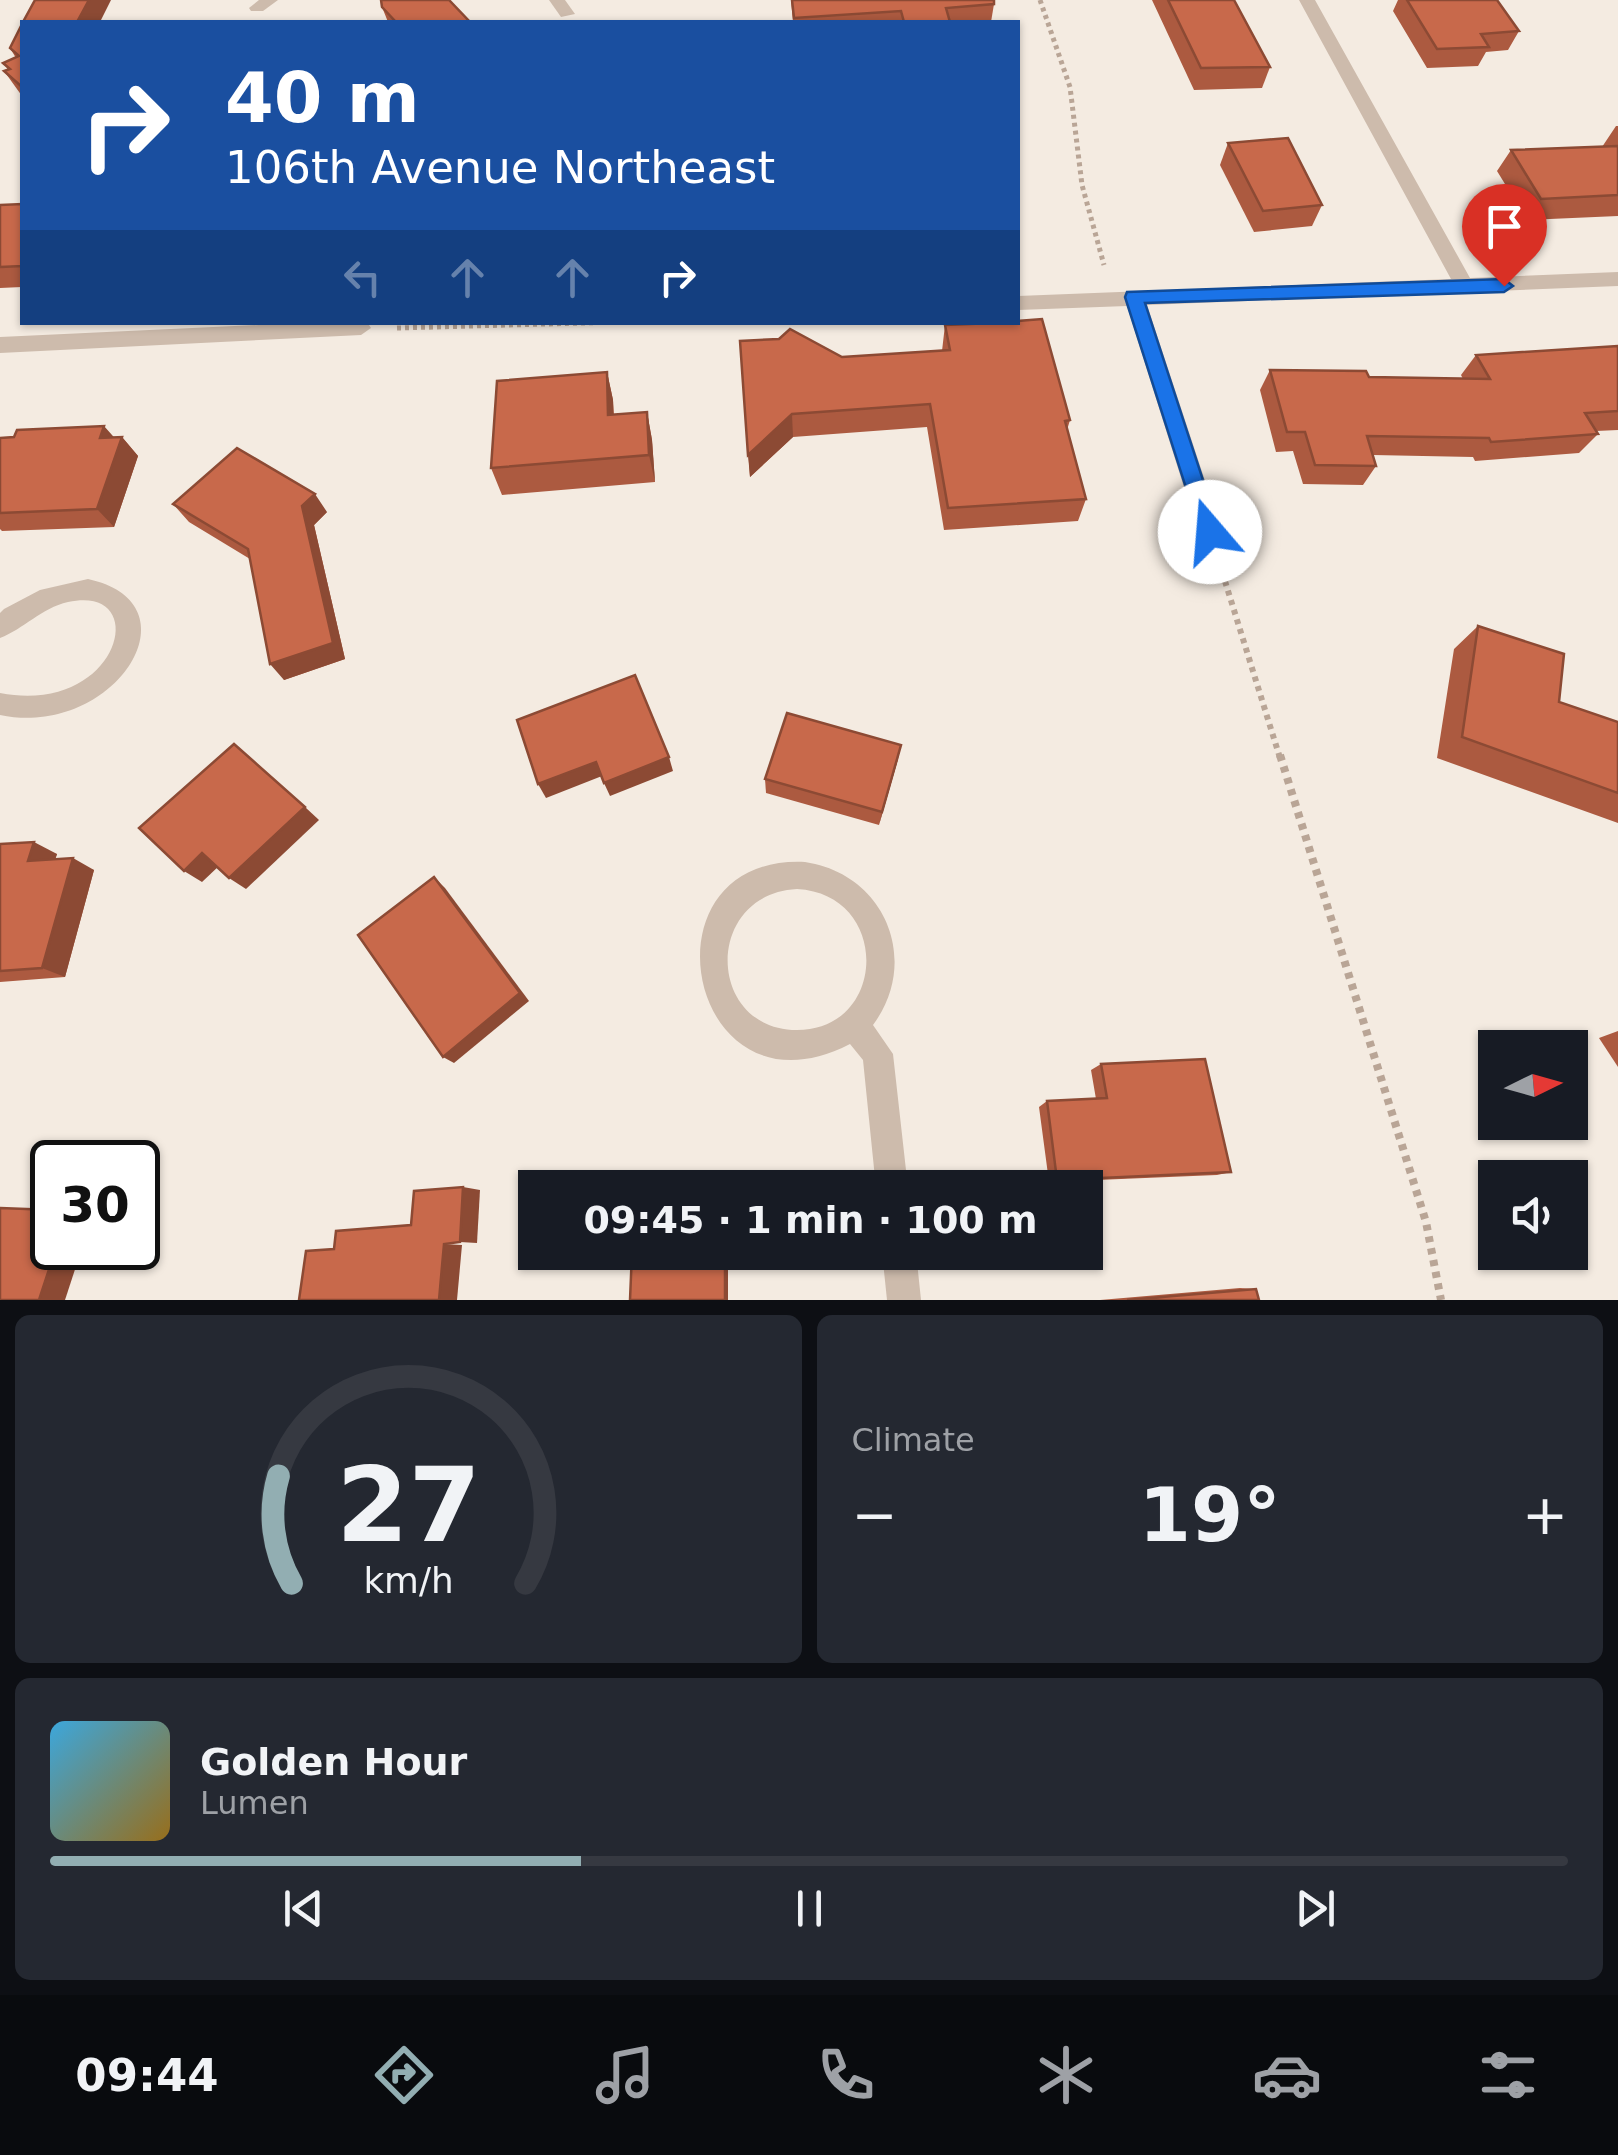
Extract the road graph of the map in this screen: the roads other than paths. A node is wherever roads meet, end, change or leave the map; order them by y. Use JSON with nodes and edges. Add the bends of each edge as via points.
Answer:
{"nodes":[{"id":1,"x":1307,"y":0,"type":"edge"},
{"id":2,"x":1618,"y":279,"type":"edge"},
{"id":3,"x":1466,"y":288,"type":"junction"},
{"id":4,"x":1124,"y":297,"type":"junction"},
{"id":5,"x":1020,"y":303,"type":"edge"},
{"id":6,"x":361,"y":328,"type":"road end"},
{"id":7,"x":0,"y":345,"type":"edge"},
{"id":8,"x":1210,"y":532,"type":"road end"},
{"id":9,"x":0,"y":627,"type":"edge"},
{"id":10,"x":0,"y":704,"type":"edge"},
{"id":11,"x":852,"y":1024,"type":"junction"},
{"id":12,"x":890,"y":1170,"type":"edge"},
{"id":13,"x":901,"y":1270,"type":"edge"},
{"id":14,"x":904,"y":1300,"type":"edge"}],
"edges":[{"from":1,"to":3,"type":"street"},
{"from":2,"to":3,"type":"street"},
{"from":3,"to":4,"type":"street"},
{"from":4,"to":5,"type":"street"},
{"from":4,"to":8,"type":"street"},
{"from":6,"to":7,"type":"street"},
{"from":9,"to":10,"type":"street","via":[[40,598],[89,590],[122,609],[128,626],[120,658],[95,687],[44,710]]},
{"from":11,"to":11,"type":"street","via":[[872,1001],[881,972],[880,942],[869,915],[850,892],[825,878],[770,878],[744,892],[714,941],[713,970],[722,1000],[740,1024],[766,1040],[795,1046],[826,1040]]},
{"from":11,"to":12,"type":"street","via":[[878,1054]]},
{"from":13,"to":14,"type":"street"}]}
